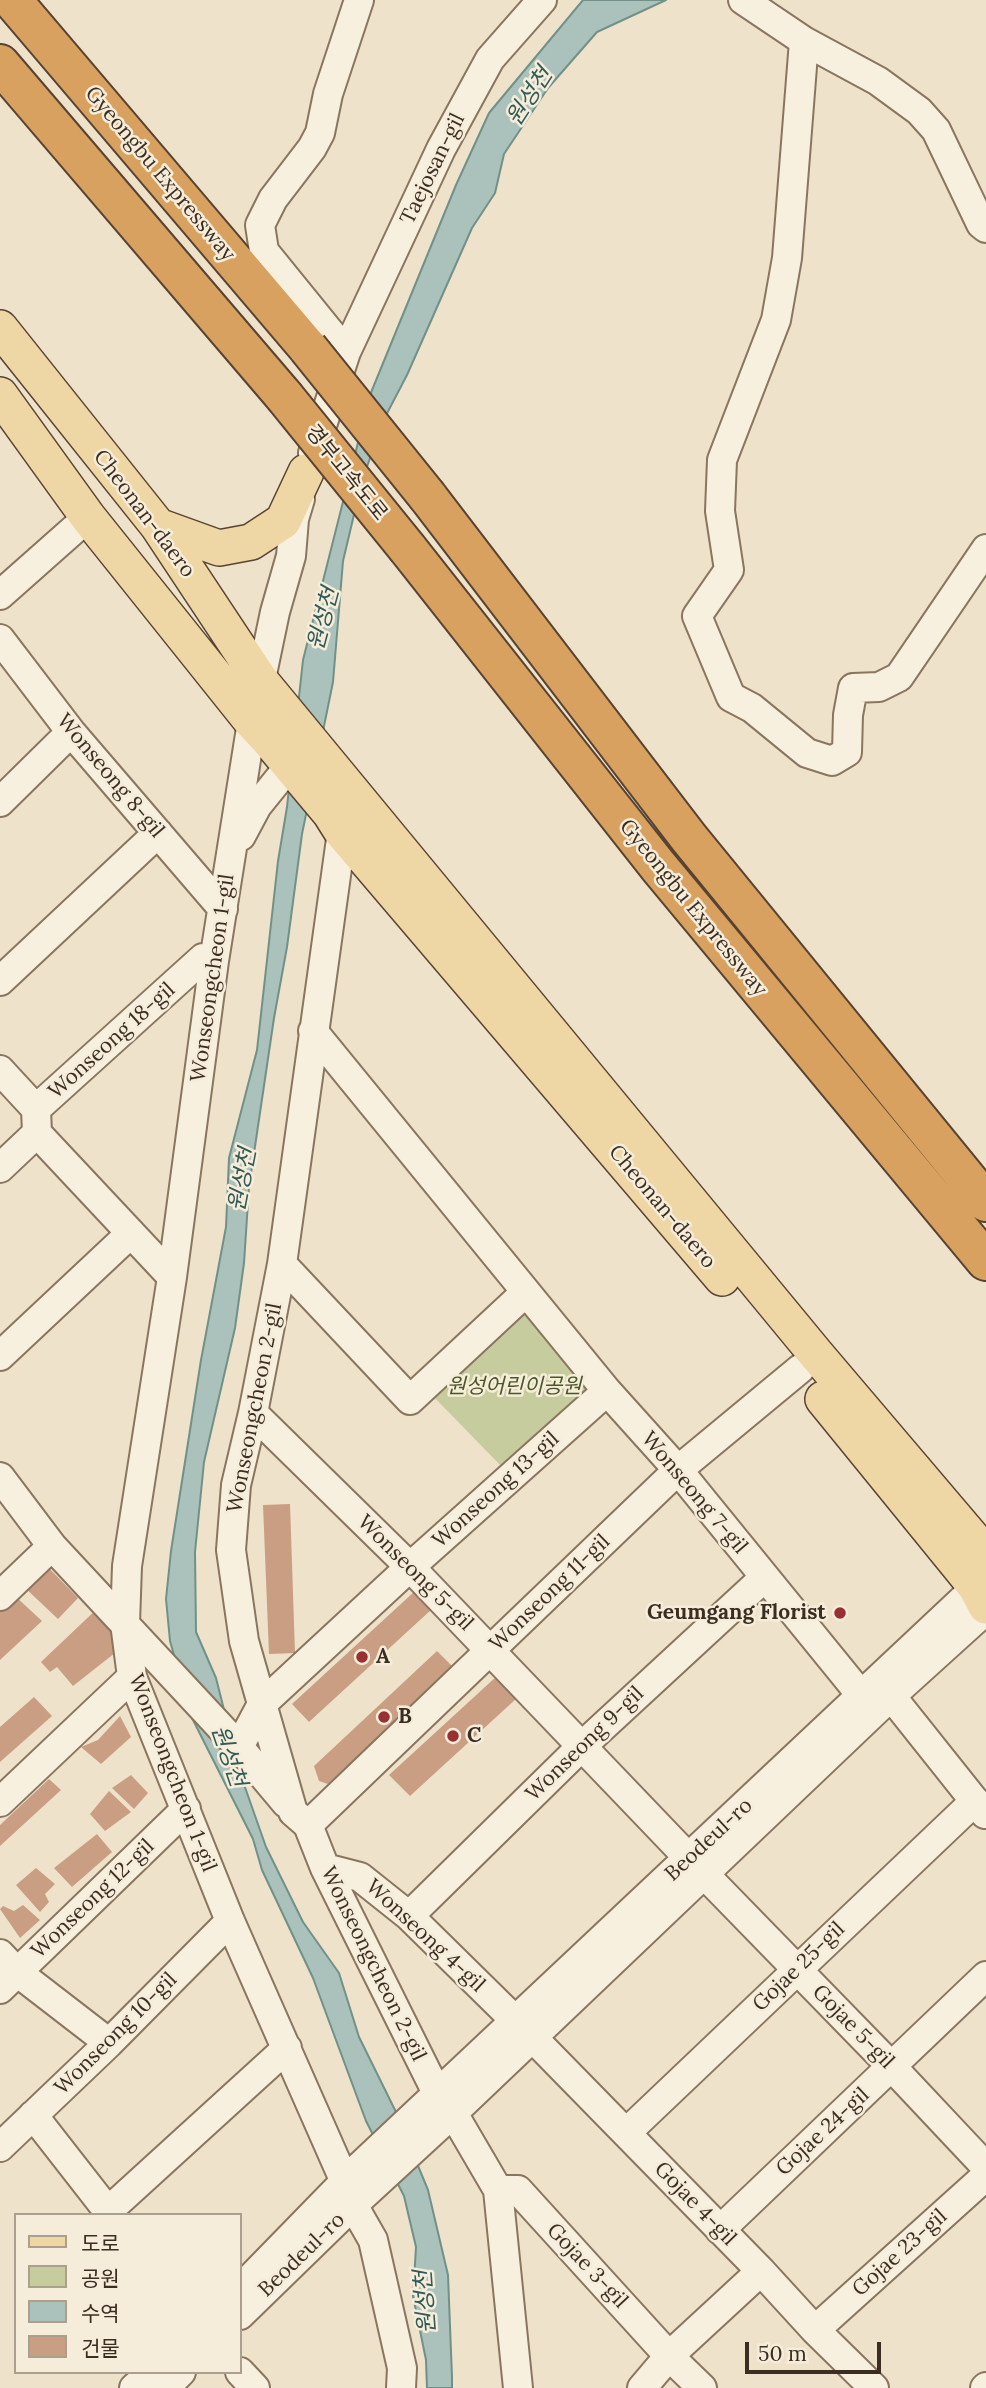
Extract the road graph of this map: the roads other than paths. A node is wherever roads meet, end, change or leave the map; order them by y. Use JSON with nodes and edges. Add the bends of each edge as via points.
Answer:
{"nodes":[{"id":1,"x":12,"y":0,"type":"edge"},
{"id":2,"x":359,"y":0,"type":"edge"},
{"id":3,"x":542,"y":0,"type":"edge"},
{"id":4,"x":743,"y":0,"type":"edge"},
{"id":5,"x":804,"y":41,"type":"junction"},
{"id":6,"x":0,"y":64,"type":"edge"},
{"id":7,"x":986,"y":228,"type":"edge"},
{"id":8,"x":0,"y":328,"type":"edge"},
{"id":9,"x":346,"y":352,"type":"junction"},
{"id":10,"x":0,"y":395,"type":"edge"},
{"id":11,"x":306,"y":472,"type":"junction"},
{"id":12,"x":88,"y":517,"type":"junction"},
{"id":13,"x":158,"y":526,"type":"junction"},
{"id":14,"x":408,"y":549,"type":"joint"},
{"id":15,"x":986,"y":549,"type":"edge"},
{"id":16,"x":0,"y":595,"type":"edge"},
{"id":17,"x":1,"y":642,"type":"edge"},
{"id":18,"x":265,"y":712,"type":"junction"},
{"id":19,"x":71,"y":732,"type":"junction"},
{"id":20,"x":282,"y":775,"type":"dead end"},
{"id":21,"x":0,"y":802,"type":"edge"},
{"id":22,"x":336,"y":822,"type":"junction"},
{"id":23,"x":158,"y":833,"type":"junction"},
{"id":24,"x":232,"y":852,"type":"junction"},
{"id":25,"x":223,"y":909,"type":"junction"},
{"id":26,"x":214,"y":961,"type":"junction"},
{"id":27,"x":0,"y":981,"type":"edge"},
{"id":28,"x":313,"y":1031,"type":"junction"},
{"id":29,"x":0,"y":1070,"type":"edge"},
{"id":30,"x":37,"y":1121,"type":"junction"},
{"id":31,"x":0,"y":1168,"type":"edge"},
{"id":32,"x":986,"y":1202,"type":"edge"},
{"id":33,"x":130,"y":1234,"type":"junction"},
{"id":34,"x":986,"y":1261,"type":"edge"},
{"id":35,"x":282,"y":1264,"type":"junction"},
{"id":36,"x":172,"y":1277,"type":"junction"},
{"id":37,"x":526,"y":1292,"type":"junction"},
{"id":38,"x":0,"y":1356,"type":"edge"},
{"id":39,"x":800,"y":1369,"type":"junction"},
{"id":40,"x":607,"y":1391,"type":"junction"},
{"id":41,"x":253,"y":1413,"type":"junction"},
{"id":42,"x":678,"y":1471,"type":"junction"},
{"id":43,"x":0,"y":1477,"type":"edge"},
{"id":44,"x":52,"y":1546,"type":"junction"},
{"id":45,"x":986,"y":1554,"type":"edge"},
{"id":46,"x":410,"y":1567,"type":"junction"},
{"id":47,"x":765,"y":1577,"type":"junction"},
{"id":48,"x":983,"y":1595,"type":"edge"},
{"id":49,"x":0,"y":1596,"type":"edge"},
{"id":50,"x":133,"y":1633,"type":"junction"},
{"id":51,"x":490,"y":1650,"type":"junction"},
{"id":52,"x":132,"y":1677,"type":"junction"},
{"id":53,"x":861,"y":1695,"type":"junction"},
{"id":54,"x":891,"y":1696,"type":"junction"},
{"id":55,"x":262,"y":1704,"type":"junction"},
{"id":56,"x":582,"y":1746,"type":"junction"},
{"id":57,"x":239,"y":1747,"type":"junction"},
{"id":58,"x":0,"y":1802,"type":"edge"},
{"id":59,"x":980,"y":1808,"type":"edge"},
{"id":60,"x":186,"y":1809,"type":"junction"},
{"id":61,"x":301,"y":1819,"type":"junction"},
{"id":62,"x":696,"y":1867,"type":"junction"},
{"id":63,"x":325,"y":1868,"type":"junction"},
{"id":64,"x":409,"y":1916,"type":"junction"},
{"id":65,"x":230,"y":1921,"type":"junction"},
{"id":66,"x":796,"y":1969,"type":"junction"},
{"id":67,"x":6,"y":1971,"type":"edge"},
{"id":68,"x":986,"y":1976,"type":"edge"},
{"id":69,"x":524,"y":2029,"type":"junction"},
{"id":70,"x":109,"y":2043,"type":"junction"},
{"id":71,"x":287,"y":2048,"type":"junction"},
{"id":72,"x":892,"y":2067,"type":"junction"},
{"id":73,"x":440,"y":2108,"type":"junction"},
{"id":74,"x":33,"y":2115,"type":"junction"},
{"id":75,"x":626,"y":2133,"type":"junction"},
{"id":76,"x":0,"y":2147,"type":"edge"},
{"id":77,"x":986,"y":2167,"type":"edge"},
{"id":78,"x":986,"y":2176,"type":"edge"},
{"id":79,"x":355,"y":2188,"type":"junction"},
{"id":80,"x":498,"y":2190,"type":"junction"},
{"id":81,"x":109,"y":2213,"type":"edge"},
{"id":82,"x":720,"y":2230,"type":"junction"},
{"id":83,"x":761,"y":2272,"type":"junction"},
{"id":84,"x":242,"y":2288,"type":"edge"},
{"id":85,"x":242,"y":2313,"type":"edge"},
{"id":86,"x":815,"y":2330,"type":"junction"},
{"id":87,"x":669,"y":2356,"type":"junction"},
{"id":88,"x":150,"y":2374,"type":"edge"},
{"id":89,"x":179,"y":2374,"type":"edge"},
{"id":90,"x":242,"y":2374,"type":"edge"},
{"id":91,"x":134,"y":2388,"type":"edge"},
{"id":92,"x":165,"y":2388,"type":"edge"},
{"id":93,"x":256,"y":2388,"type":"edge"},
{"id":94,"x":401,"y":2388,"type":"edge"},
{"id":95,"x":518,"y":2388,"type":"edge"},
{"id":96,"x":642,"y":2388,"type":"edge"},
{"id":97,"x":702,"y":2388,"type":"edge"},
{"id":98,"x":874,"y":2388,"type":"edge"}],
"edges":[{"from":1,"to":32,"type":"highway","name":"Gyeongbu Expressway","bridge":true,"via":[[308,348],[689,838]]},
{"from":2,"to":9,"type":"street","via":[[328,93],[320,133],[260,225],[264,251]]},
{"from":3,"to":9,"type":"street","name":"Taejosan-gil","via":[[490,59],[441,149]]},
{"from":4,"to":5,"type":"street"},
{"from":5,"to":7,"type":"street","via":[[878,81],[919,111],[936,130]]},
{"from":5,"to":15,"type":"street","via":[[787,258],[776,320],[722,460],[720,512],[729,570],[697,616],[731,696],[807,753],[832,761],[847,752],[853,688],[879,687],[899,677]]},
{"from":6,"to":14,"type":"highway","name":"경부고속도로","bridge":true,"via":[[284,396]]},
{"from":8,"to":13,"type":"main road","name":"Cheonan-daero"},
{"from":9,"to":11,"type":"street","name":"Taejosan-gil"},
{"from":10,"to":12,"type":"main road","name":"Cheonan-daero"},
{"from":11,"to":13,"type":"main road","via":[[283,521],[251,542],[219,548]]},
{"from":11,"to":18,"type":"street","name":"Taejosan-gil","via":[[291,556],[275,612]]},
{"from":12,"to":16,"type":"street"},
{"from":12,"to":18,"type":"main road","name":"Cheonan-daero"},
{"from":13,"to":18,"type":"main road","name":"Cheonan-daero"},
{"from":14,"to":34,"type":"highway","name":"Gyeongbu Expressway","via":[[658,866]]},
{"from":17,"to":19,"type":"street","name":"Wonseong 8-gil"},
{"from":18,"to":22,"type":"main road","name":"Cheonan-daero"},
{"from":18,"to":24,"type":"street","name":"Wonseongcheon 1-gil"},
{"from":18,"to":45,"type":"main road","name":"Cheonan-daero","via":[[340,776]]},
{"from":19,"to":21,"type":"street"},
{"from":19,"to":23,"type":"street","name":"Wonseong 8-gil"},
{"from":20,"to":24,"type":"street","via":[[257,806]]},
{"from":22,"to":28,"type":"street","name":"Wonseongcheon 2-gil"},
{"from":22,"to":39,"type":"main road","name":"Cheonan-daero"},
{"from":23,"to":25,"type":"street","name":"Wonseong 8-gil"},
{"from":23,"to":27,"type":"street"},
{"from":24,"to":25,"type":"street","name":"Wonseongcheon 1-gil"},
{"from":25,"to":26,"type":"street","name":"Wonseongcheon 1-gil"},
{"from":26,"to":30,"type":"street","name":"Wonseong 18-gil","via":[[203,958]]},
{"from":26,"to":36,"type":"street","name":"Wonseongcheon 1-gil"},
{"from":28,"to":35,"type":"street","name":"Wonseongcheon 2-gil"},
{"from":28,"to":37,"type":"street","name":"Wonseong 7-gil"},
{"from":29,"to":30,"type":"street"},
{"from":30,"to":31,"type":"street","name":"Wonseong 18-gil"},
{"from":30,"to":33,"type":"street"},
{"from":33,"to":36,"type":"street"},
{"from":33,"to":38,"type":"street"},
{"from":35,"to":37,"type":"street","via":[[411,1400]]},
{"from":35,"to":41,"type":"street","name":"Wonseongcheon 2-gil"},
{"from":36,"to":50,"type":"street","name":"Wonseongcheon 1-gil","via":[[127,1566]]},
{"from":37,"to":40,"type":"street","name":"Wonseong 7-gil"},
{"from":39,"to":42,"type":"street","name":"Wonseong 11-gil"},
{"from":39,"to":48,"type":"main road","name":"Cheonan-daero"},
{"from":40,"to":42,"type":"street","name":"Wonseong 7-gil"},
{"from":40,"to":46,"type":"street","name":"Wonseong 13-gil"},
{"from":41,"to":46,"type":"street","name":"Wonseong 5-gil"},
{"from":41,"to":55,"type":"street","name":"Wonseongcheon 2-gil","via":[[236,1485],[231,1550],[244,1641]]},
{"from":42,"to":47,"type":"street","name":"Wonseong 7-gil"},
{"from":42,"to":51,"type":"street","name":"Wonseong 11-gil"},
{"from":43,"to":44,"type":"street"},
{"from":44,"to":49,"type":"street"},
{"from":44,"to":50,"type":"street"},
{"from":46,"to":51,"type":"street","name":"Wonseong 5-gil"},
{"from":46,"to":55,"type":"street","name":"Wonseong 13-gil"},
{"from":47,"to":53,"type":"street","name":"Wonseong 7-gil"},
{"from":47,"to":56,"type":"street","name":"Wonseong 9-gil"},
{"from":48,"to":53,"type":"street","name":"Beodeul-ro"},
{"from":48,"to":54,"type":"street","name":"Beodeul-ro"},
{"from":50,"to":52,"type":"street","name":"Wonseongcheon 1-gil"},
{"from":50,"to":57,"type":"street"},
{"from":51,"to":56,"type":"street","name":"Wonseong 5-gil"},
{"from":51,"to":61,"type":"street","name":"Wonseong 11-gil"},
{"from":52,"to":58,"type":"street"},
{"from":52,"to":60,"type":"street","name":"Wonseongcheon 1-gil"},
{"from":53,"to":62,"type":"street","name":"Beodeul-ro"},
{"from":54,"to":59,"type":"street"},
{"from":54,"to":62,"type":"street","name":"Beodeul-ro"},
{"from":55,"to":57,"type":"street","name":"Wonseong 13-gil"},
{"from":55,"to":61,"type":"street","name":"Wonseongcheon 2-gil"},
{"from":56,"to":62,"type":"street","name":"Wonseong 5-gil"},
{"from":56,"to":64,"type":"street","name":"Wonseong 9-gil"},
{"from":57,"to":61,"type":"street"},
{"from":59,"to":66,"type":"street","name":"Gojae 25-gil"},
{"from":60,"to":65,"type":"street","name":"Wonseongcheon 1-gil"},
{"from":60,"to":67,"type":"street","name":"Wonseong 12-gil"},
{"from":61,"to":63,"type":"street","name":"Wonseongcheon 2-gil"},
{"from":62,"to":66,"type":"street","name":"Gojae 5-gil"},
{"from":62,"to":69,"type":"street","name":"Beodeul-ro"},
{"from":63,"to":64,"type":"street","name":"Wonseong 4-gil","via":[[360,1877]]},
{"from":63,"to":73,"type":"street","name":"Wonseongcheon 2-gil"},
{"from":64,"to":69,"type":"street","name":"Wonseong 4-gil"},
{"from":65,"to":70,"type":"street","name":"Wonseong 10-gil"},
{"from":65,"to":71,"type":"street","name":"Wonseongcheon 1-gil"},
{"from":66,"to":72,"type":"street","name":"Gojae 5-gil"},
{"from":66,"to":75,"type":"street","name":"Gojae 25-gil"},
{"from":67,"to":70,"type":"street"},
{"from":68,"to":72,"type":"street","name":"Gojae 24-gil"},
{"from":69,"to":73,"type":"street","name":"Beodeul-ro"},
{"from":69,"to":75,"type":"street","name":"Gojae 4-gil"},
{"from":70,"to":74,"type":"street","name":"Wonseong 10-gil"},
{"from":71,"to":79,"type":"street","name":"Wonseongcheon 1-gil"},
{"from":71,"to":81,"type":"street"},
{"from":72,"to":77,"type":"street","name":"Gojae 5-gil"},
{"from":72,"to":82,"type":"street","name":"Gojae 24-gil"},
{"from":73,"to":79,"type":"street","name":"Beodeul-ro"},
{"from":73,"to":80,"type":"street","name":"Wonseongcheon 2-gil"},
{"from":74,"to":76,"type":"street","name":"Wonseong 10-gil"},
{"from":74,"to":81,"type":"street"},
{"from":75,"to":82,"type":"street","name":"Gojae 4-gil"},
{"from":78,"to":86,"type":"street","name":"Gojae 23-gil"},
{"from":79,"to":84,"type":"street","name":"Beodeul-ro"},
{"from":79,"to":85,"type":"street","name":"Beodeul-ro"},
{"from":79,"to":94,"type":"street","name":"Wonseongcheon 1-gil","via":[[373,2240],[402,2368]]},
{"from":80,"to":87,"type":"street","name":"Gojae 3-gil","via":[[518,2190]]},
{"from":80,"to":95,"type":"street","name":"Wonseongcheon 2-gil"},
{"from":82,"to":83,"type":"street","name":"Gojae 4-gil"},
{"from":83,"to":86,"type":"street","name":"Gojae 4-gil"},
{"from":83,"to":87,"type":"street"},
{"from":86,"to":98,"type":"street","name":"Gojae 4-gil"},
{"from":87,"to":96,"type":"street"},
{"from":87,"to":97,"type":"street","name":"Gojae 3-gil"},
{"from":88,"to":91,"type":"street"},
{"from":89,"to":92,"type":"street"},
{"from":90,"to":93,"type":"street"}]}
